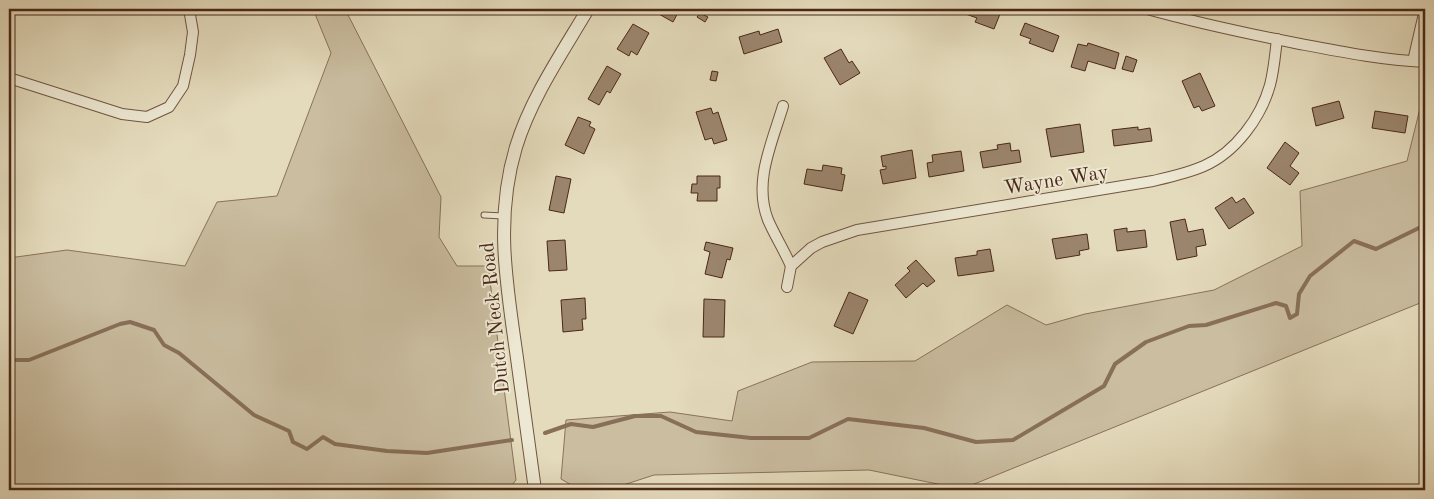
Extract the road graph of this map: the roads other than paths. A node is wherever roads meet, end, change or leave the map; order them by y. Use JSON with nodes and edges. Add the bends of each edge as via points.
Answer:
{"nodes":[{"id":1,"x":189,"y":9,"type":"edge"},
{"id":2,"x":588,"y":9,"type":"edge"},
{"id":3,"x":1147,"y":9,"type":"edge"},
{"id":4,"x":1425,"y":9,"type":"edge"},
{"id":5,"x":1277,"y":39,"type":"junction"},
{"id":6,"x":1413,"y":62,"type":"junction"},
{"id":7,"x":1425,"y":62,"type":"edge"},
{"id":8,"x":9,"y":78,"type":"edge"},
{"id":9,"x":783,"y":106,"type":"dead end"},
{"id":10,"x":484,"y":215,"type":"dead end"},
{"id":11,"x":504,"y":216,"type":"junction"},
{"id":12,"x":791,"y":266,"type":"junction"},
{"id":13,"x":787,"y":287,"type":"dead end"},
{"id":14,"x":535,"y":490,"type":"edge"}],
"edges":[{"from":1,"to":8,"type":"street","via":[[193,32],[182,86],[169,108],[147,117],[122,114]]},
{"from":2,"to":11,"type":"street","name":"Dutch Neck Road","via":[[546,80],[516,147]]},
{"from":3,"to":5,"type":"street"},
{"from":4,"to":6,"type":"street"},
{"from":5,"to":6,"type":"street"},
{"from":5,"to":12,"type":"street","name":"Wayne Way","via":[[1274,70],[1258,114],[1227,152],[1206,166],[1153,181],[857,230],[811,248]]},
{"from":6,"to":7,"type":"street"},
{"from":9,"to":12,"type":"street","via":[[764,172],[762,192],[768,219]]},
{"from":10,"to":11,"type":"lane"},
{"from":11,"to":14,"type":"street","name":"Dutch Neck Road","via":[[506,285]]},
{"from":12,"to":13,"type":"street"}]}
